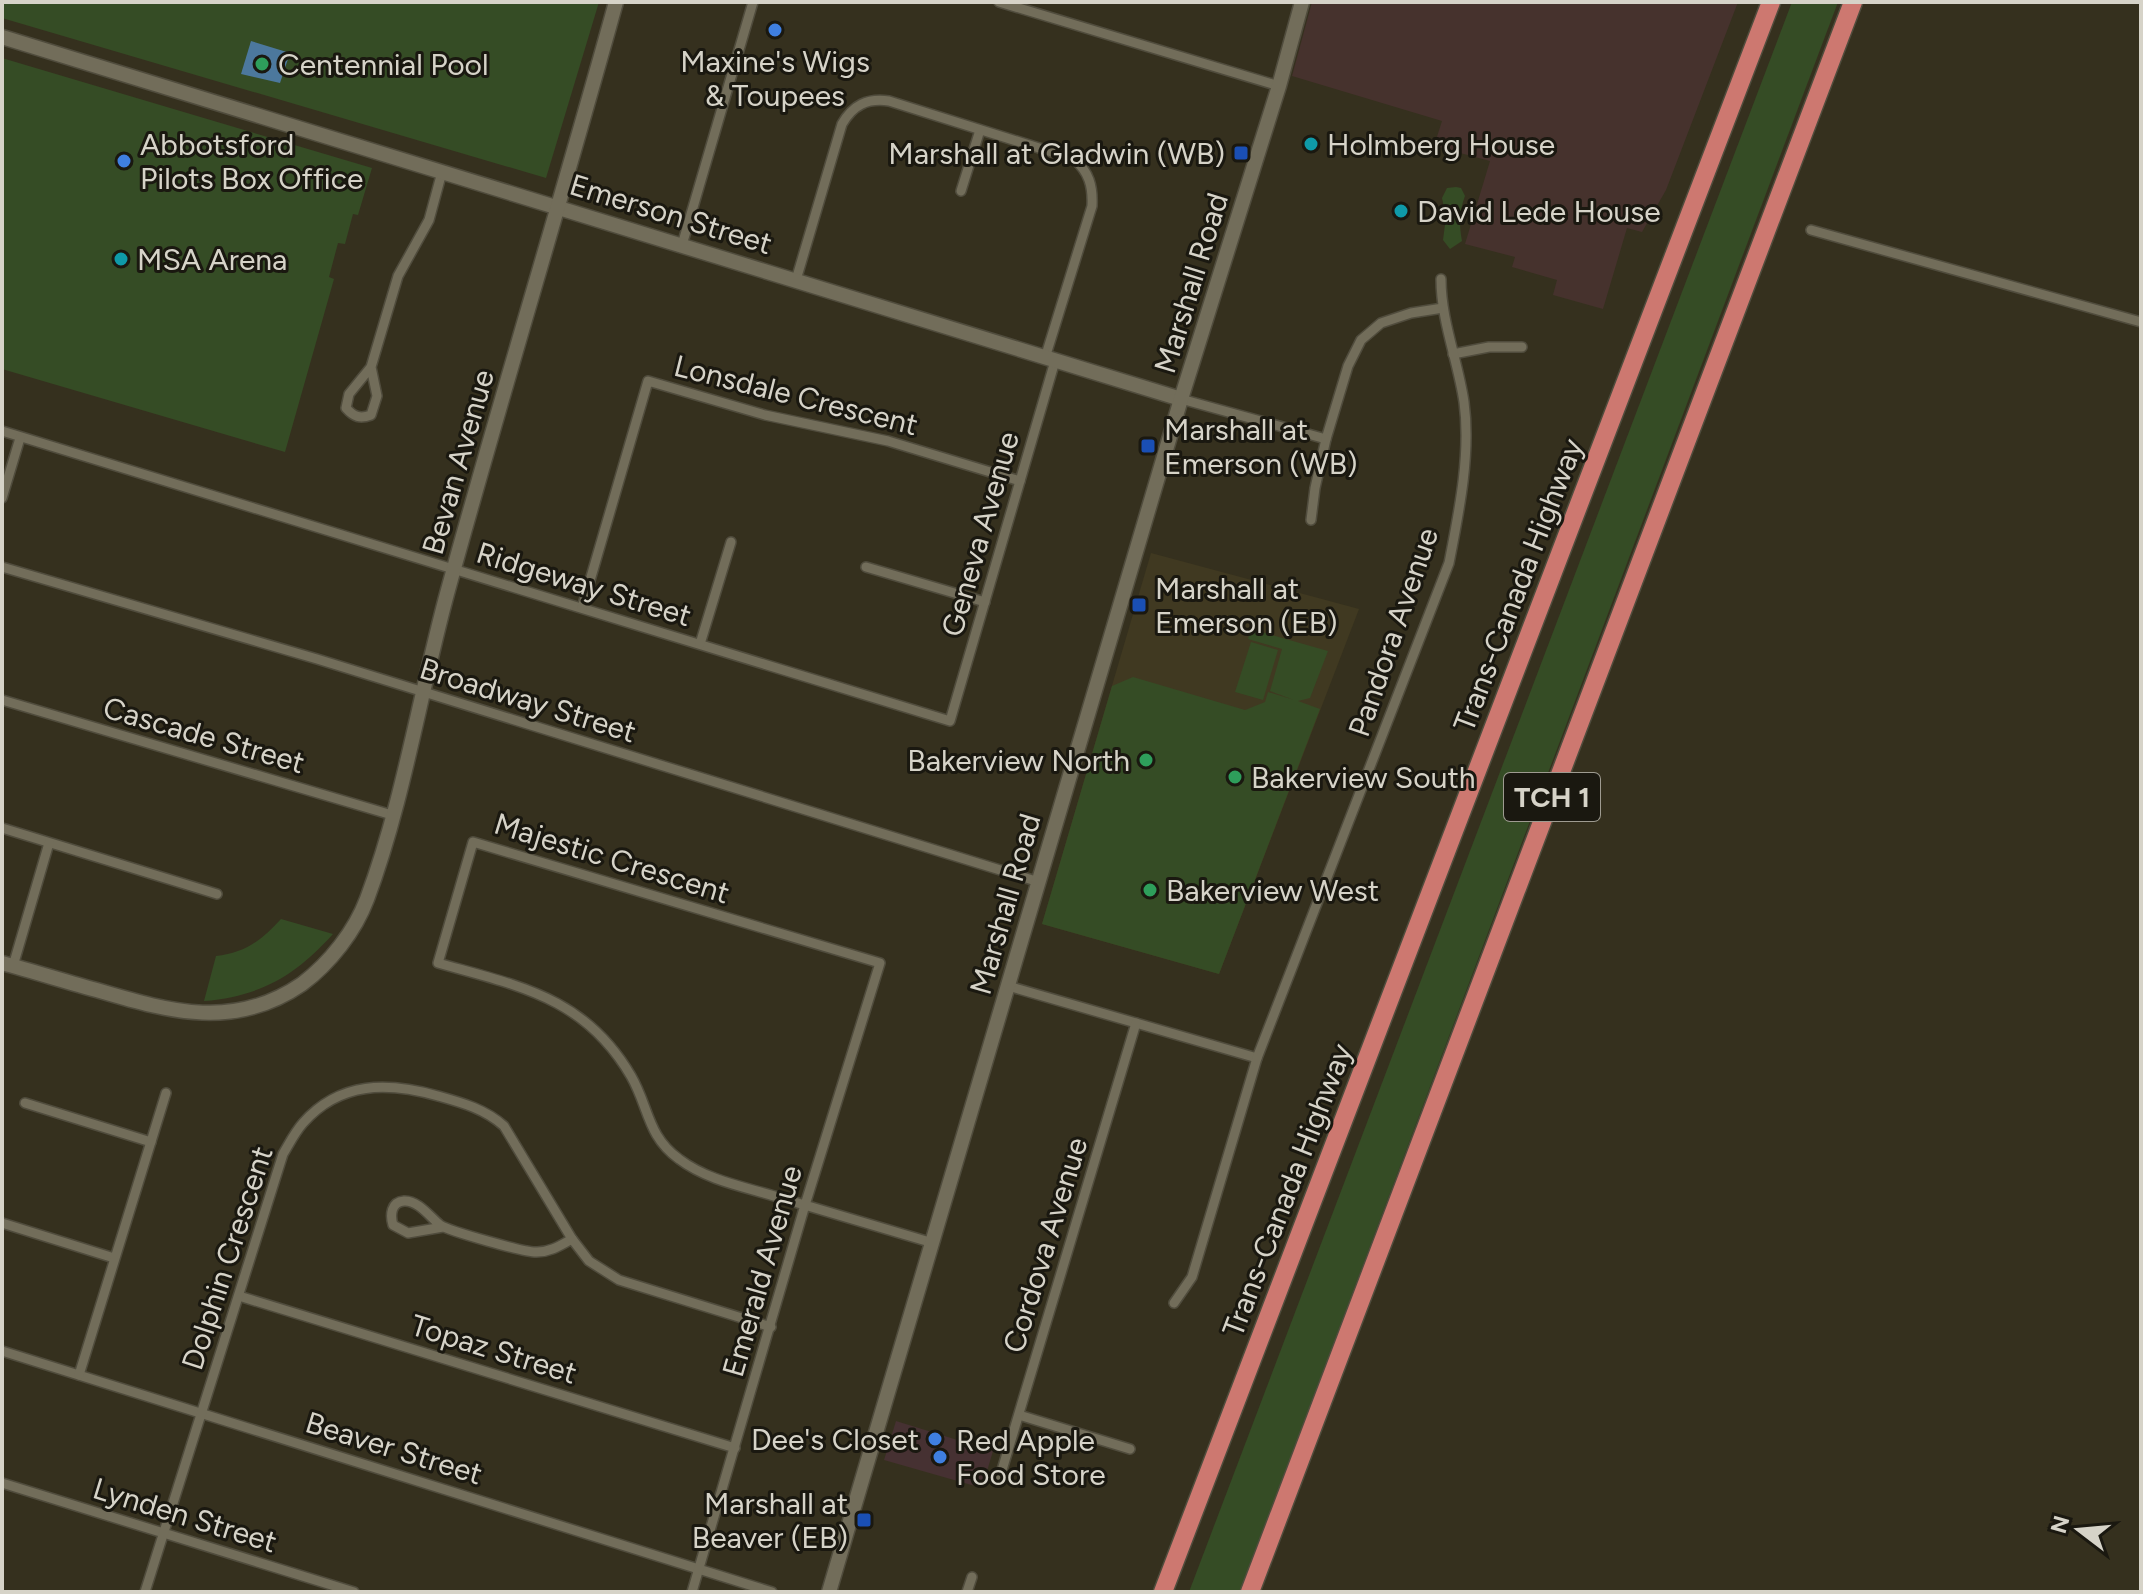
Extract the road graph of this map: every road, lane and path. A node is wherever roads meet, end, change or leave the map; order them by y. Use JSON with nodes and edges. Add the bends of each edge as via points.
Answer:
{"nodes":[{"id":1,"x":616,"y":2,"type":"edge"},
{"id":2,"x":753,"y":2,"type":"edge"},
{"id":3,"x":999,"y":2,"type":"edge"},
{"id":4,"x":1302,"y":2,"type":"edge"},
{"id":5,"x":1771,"y":2,"type":"edge"},
{"id":6,"x":1853,"y":2,"type":"edge"},
{"id":7,"x":2,"y":37,"type":"edge"},
{"id":8,"x":1279,"y":86,"type":"junction"},
{"id":9,"x":980,"y":130,"type":"junction"},
{"id":10,"x":442,"y":172,"type":"junction"},
{"id":11,"x":961,"y":191,"type":"dead end"},
{"id":12,"x":559,"y":207,"type":"junction"},
{"id":13,"x":1811,"y":230,"type":"dead end"},
{"id":14,"x":682,"y":245,"type":"junction"},
{"id":15,"x":1441,"y":279,"type":"dead end"},
{"id":16,"x":796,"y":280,"type":"junction"},
{"id":17,"x":1443,"y":308,"type":"junction"},
{"id":18,"x":2141,"y":322,"type":"edge"},
{"id":19,"x":1522,"y":347,"type":"dead end"},
{"id":20,"x":1453,"y":354,"type":"junction"},
{"id":21,"x":1050,"y":359,"type":"junction"},
{"id":22,"x":371,"y":367,"type":"junction"},
{"id":23,"x":1181,"y":399,"type":"junction"},
{"id":24,"x":3,"y":433,"type":"edge"},
{"id":25,"x":20,"y":438,"type":"junction"},
{"id":26,"x":1326,"y":439,"type":"junction"},
{"id":27,"x":1020,"y":481,"type":"junction"},
{"id":28,"x":2,"y":498,"type":"edge"},
{"id":29,"x":1311,"y":520,"type":"dead end"},
{"id":30,"x":731,"y":542,"type":"dead end"},
{"id":31,"x":2,"y":567,"type":"edge"},
{"id":32,"x":866,"y":567,"type":"dead end"},
{"id":33,"x":454,"y":569,"type":"junction"},
{"id":34,"x":985,"y":602,"type":"junction"},
{"id":35,"x":582,"y":608,"type":"junction"},
{"id":36,"x":700,"y":644,"type":"junction"},
{"id":37,"x":422,"y":692,"type":"junction"},
{"id":38,"x":2,"y":700,"type":"edge"},
{"id":39,"x":950,"y":721,"type":"joint"},
{"id":40,"x":392,"y":815,"type":"junction"},
{"id":41,"x":2,"y":828,"type":"edge"},
{"id":42,"x":49,"y":843,"type":"junction"},
{"id":43,"x":1039,"y":882,"type":"junction"},
{"id":44,"x":217,"y":894,"type":"dead end"},
{"id":45,"x":880,"y":963,"type":"joint"},
{"id":46,"x":7,"y":964,"type":"edge"},
{"id":47,"x":1008,"y":986,"type":"junction"},
{"id":48,"x":1136,"y":1023,"type":"junction"},
{"id":49,"x":1257,"y":1058,"type":"junction"},
{"id":50,"x":166,"y":1093,"type":"dead end"},
{"id":51,"x":25,"y":1103,"type":"dead end"},
{"id":52,"x":151,"y":1142,"type":"junction"},
{"id":53,"x":805,"y":1205,"type":"junction"},
{"id":54,"x":2,"y":1223,"type":"edge"},
{"id":55,"x":443,"y":1227,"type":"junction"},
{"id":56,"x":572,"y":1239,"type":"junction"},
{"id":57,"x":933,"y":1243,"type":"junction"},
{"id":58,"x":114,"y":1258,"type":"junction"},
{"id":59,"x":239,"y":1296,"type":"junction"},
{"id":60,"x":1174,"y":1303,"type":"dead end"},
{"id":61,"x":771,"y":1327,"type":"junction"},
{"id":62,"x":2,"y":1351,"type":"edge"},
{"id":63,"x":79,"y":1375,"type":"junction"},
{"id":64,"x":200,"y":1413,"type":"junction"},
{"id":65,"x":1019,"y":1415,"type":"junction"},
{"id":66,"x":735,"y":1448,"type":"junction"},
{"id":67,"x":1130,"y":1449,"type":"dead end"},
{"id":68,"x":999,"y":1480,"type":"dead end"},
{"id":69,"x":2,"y":1483,"type":"edge"},
{"id":70,"x":163,"y":1533,"type":"junction"},
{"id":71,"x":700,"y":1568,"type":"junction"},
{"id":72,"x":972,"y":1577,"type":"dead end"},
{"id":73,"x":145,"y":1592,"type":"edge"},
{"id":74,"x":354,"y":1592,"type":"edge"},
{"id":75,"x":692,"y":1592,"type":"edge"},
{"id":76,"x":772,"y":1592,"type":"edge"},
{"id":77,"x":829,"y":1592,"type":"edge"},
{"id":78,"x":967,"y":1592,"type":"edge"},
{"id":79,"x":1163,"y":1592,"type":"edge"},
{"id":80,"x":1250,"y":1592,"type":"edge"}],
"edges":[{"from":1,"to":12,"type":"main road","name":"Bevan Avenue"},
{"from":2,"to":14,"type":"street"},
{"from":3,"to":8,"type":"street"},
{"from":4,"to":8,"type":"main road","name":"Marshall Road"},
{"from":5,"to":79,"type":"highway","name":"Trans-Canada Highway","number":"TCH 1"},
{"from":6,"to":80,"type":"highway","number":"TCH 1"},
{"from":7,"to":10,"type":"main road","name":"Emerson Street"},
{"from":8,"to":23,"type":"main road","name":"Marshall Road"},
{"from":9,"to":11,"type":"street"},
{"from":9,"to":16,"type":"street","name":"Geneva Avenue","via":[[889,101],[875,99],[850,111]]},
{"from":9,"to":21,"type":"street","name":"Geneva Avenue","via":[[1074,159],[1089,176],[1092,206]]},
{"from":10,"to":12,"type":"main road","name":"Emerson Street"},
{"from":10,"to":22,"type":"street","via":[[429,220],[398,276]]},
{"from":12,"to":14,"type":"main road","name":"Emerson Street"},
{"from":12,"to":33,"type":"main road","name":"Bevan Avenue"},
{"from":13,"to":18,"type":"street"},
{"from":14,"to":16,"type":"main road","name":"Emerson Street"},
{"from":15,"to":17,"type":"street","name":"Pandora Avenue"},
{"from":16,"to":21,"type":"main road","name":"Emerson Street"},
{"from":17,"to":20,"type":"street","name":"Pandora Avenue"},
{"from":17,"to":26,"type":"street","via":[[1381,323],[1361,340]]},
{"from":19,"to":20,"type":"street"},
{"from":20,"to":49,"type":"street","name":"Pandora Avenue","via":[[1465,436],[1449,563]]},
{"from":21,"to":23,"type":"main road","name":"Emerson Street"},
{"from":21,"to":27,"type":"street","name":"Geneva Avenue"},
{"from":22,"to":22,"type":"street","via":[[347,400],[346,408],[362,418],[375,408]]},
{"from":23,"to":26,"type":"street","name":"Emerson Street"},
{"from":23,"to":43,"type":"main road","name":"Marshall Road"},
{"from":24,"to":25,"type":"street","name":"Ridgeway Street"},
{"from":25,"to":28,"type":"street"},
{"from":25,"to":33,"type":"street","name":"Ridgeway Street"},
{"from":26,"to":29,"type":"street"},
{"from":27,"to":34,"type":"street","name":"Geneva Avenue"},
{"from":27,"to":35,"type":"street","name":"Lonsdale Crescent","via":[[888,441],[765,415],[648,381]]},
{"from":30,"to":36,"type":"street"},
{"from":31,"to":37,"type":"street","name":"Broadway Street"},
{"from":32,"to":34,"type":"street"},
{"from":33,"to":35,"type":"street","name":"Ridgeway Street"},
{"from":33,"to":37,"type":"main road","name":"Bevan Avenue"},
{"from":34,"to":39,"type":"street","name":"Geneva Avenue"},
{"from":35,"to":36,"type":"street","name":"Ridgeway Street"},
{"from":36,"to":39,"type":"street","name":"Ridgeway Street"},
{"from":37,"to":40,"type":"main road","name":"Bevan Avenue"},
{"from":37,"to":43,"type":"street","name":"Broadway Street"},
{"from":38,"to":40,"type":"street","name":"Cascade Street"},
{"from":40,"to":46,"type":"main road","name":"Bevan Avenue","via":[[366,900],[349,935],[301,984],[270,1000],[218,1013],[163,1010]]},
{"from":41,"to":42,"type":"street"},
{"from":42,"to":44,"type":"street"},
{"from":42,"to":46,"type":"street"},
{"from":43,"to":47,"type":"main road","name":"Marshall Road"},
{"from":45,"to":53,"type":"street","name":"Emerald Avenue"},
{"from":45,"to":53,"type":"street","name":"Majestic Crescent","via":[[473,842],[438,963],[534,990],[577,1014],[611,1047],[632,1078],[652,1132],[676,1158],[704,1175]]},
{"from":47,"to":48,"type":"street"},
{"from":47,"to":57,"type":"main road","name":"Marshall Road"},
{"from":48,"to":49,"type":"street"},
{"from":48,"to":65,"type":"street","name":"Cordova Avenue"},
{"from":49,"to":60,"type":"street","name":"Pandora Avenue","via":[[1192,1277]]},
{"from":50,"to":52,"type":"street"},
{"from":51,"to":52,"type":"street"},
{"from":52,"to":58,"type":"street"},
{"from":53,"to":57,"type":"street","name":"Majestic Crescent"},
{"from":53,"to":61,"type":"street","name":"Emerald Avenue"},
{"from":54,"to":58,"type":"street"},
{"from":55,"to":55,"type":"street","via":[[409,1202],[402,1201],[390,1216],[393,1225],[408,1233]]},
{"from":55,"to":56,"type":"street","via":[[534,1253]]},
{"from":56,"to":59,"type":"street","name":"Dolphin Crescent","via":[[504,1126],[492,1115],[409,1088],[368,1086],[329,1101],[302,1124],[283,1154]]},
{"from":56,"to":61,"type":"street","name":"Dolphin Crescent","via":[[589,1261],[619,1280]]},
{"from":57,"to":77,"type":"main road","name":"Marshall Road"},
{"from":58,"to":63,"type":"street"},
{"from":59,"to":64,"type":"street","name":"Dolphin Crescent"},
{"from":59,"to":66,"type":"street","name":"Topaz Street"},
{"from":61,"to":66,"type":"street","name":"Emerald Avenue"},
{"from":62,"to":63,"type":"street","name":"Beaver Street"},
{"from":63,"to":64,"type":"street","name":"Beaver Street"},
{"from":64,"to":70,"type":"street","name":"Dolphin Crescent"},
{"from":64,"to":71,"type":"street","name":"Beaver Street"},
{"from":65,"to":67,"type":"street"},
{"from":65,"to":68,"type":"street","name":"Cordova Avenue"},
{"from":66,"to":71,"type":"street","name":"Emerald Avenue"},
{"from":69,"to":70,"type":"street","name":"Lynden Street"},
{"from":70,"to":73,"type":"street","name":"Dolphin Crescent"},
{"from":70,"to":74,"type":"street","name":"Lynden Street"},
{"from":71,"to":75,"type":"street","name":"Emerald Avenue"},
{"from":71,"to":76,"type":"street","name":"Beaver Street"},
{"from":72,"to":78,"type":"street"}]}
